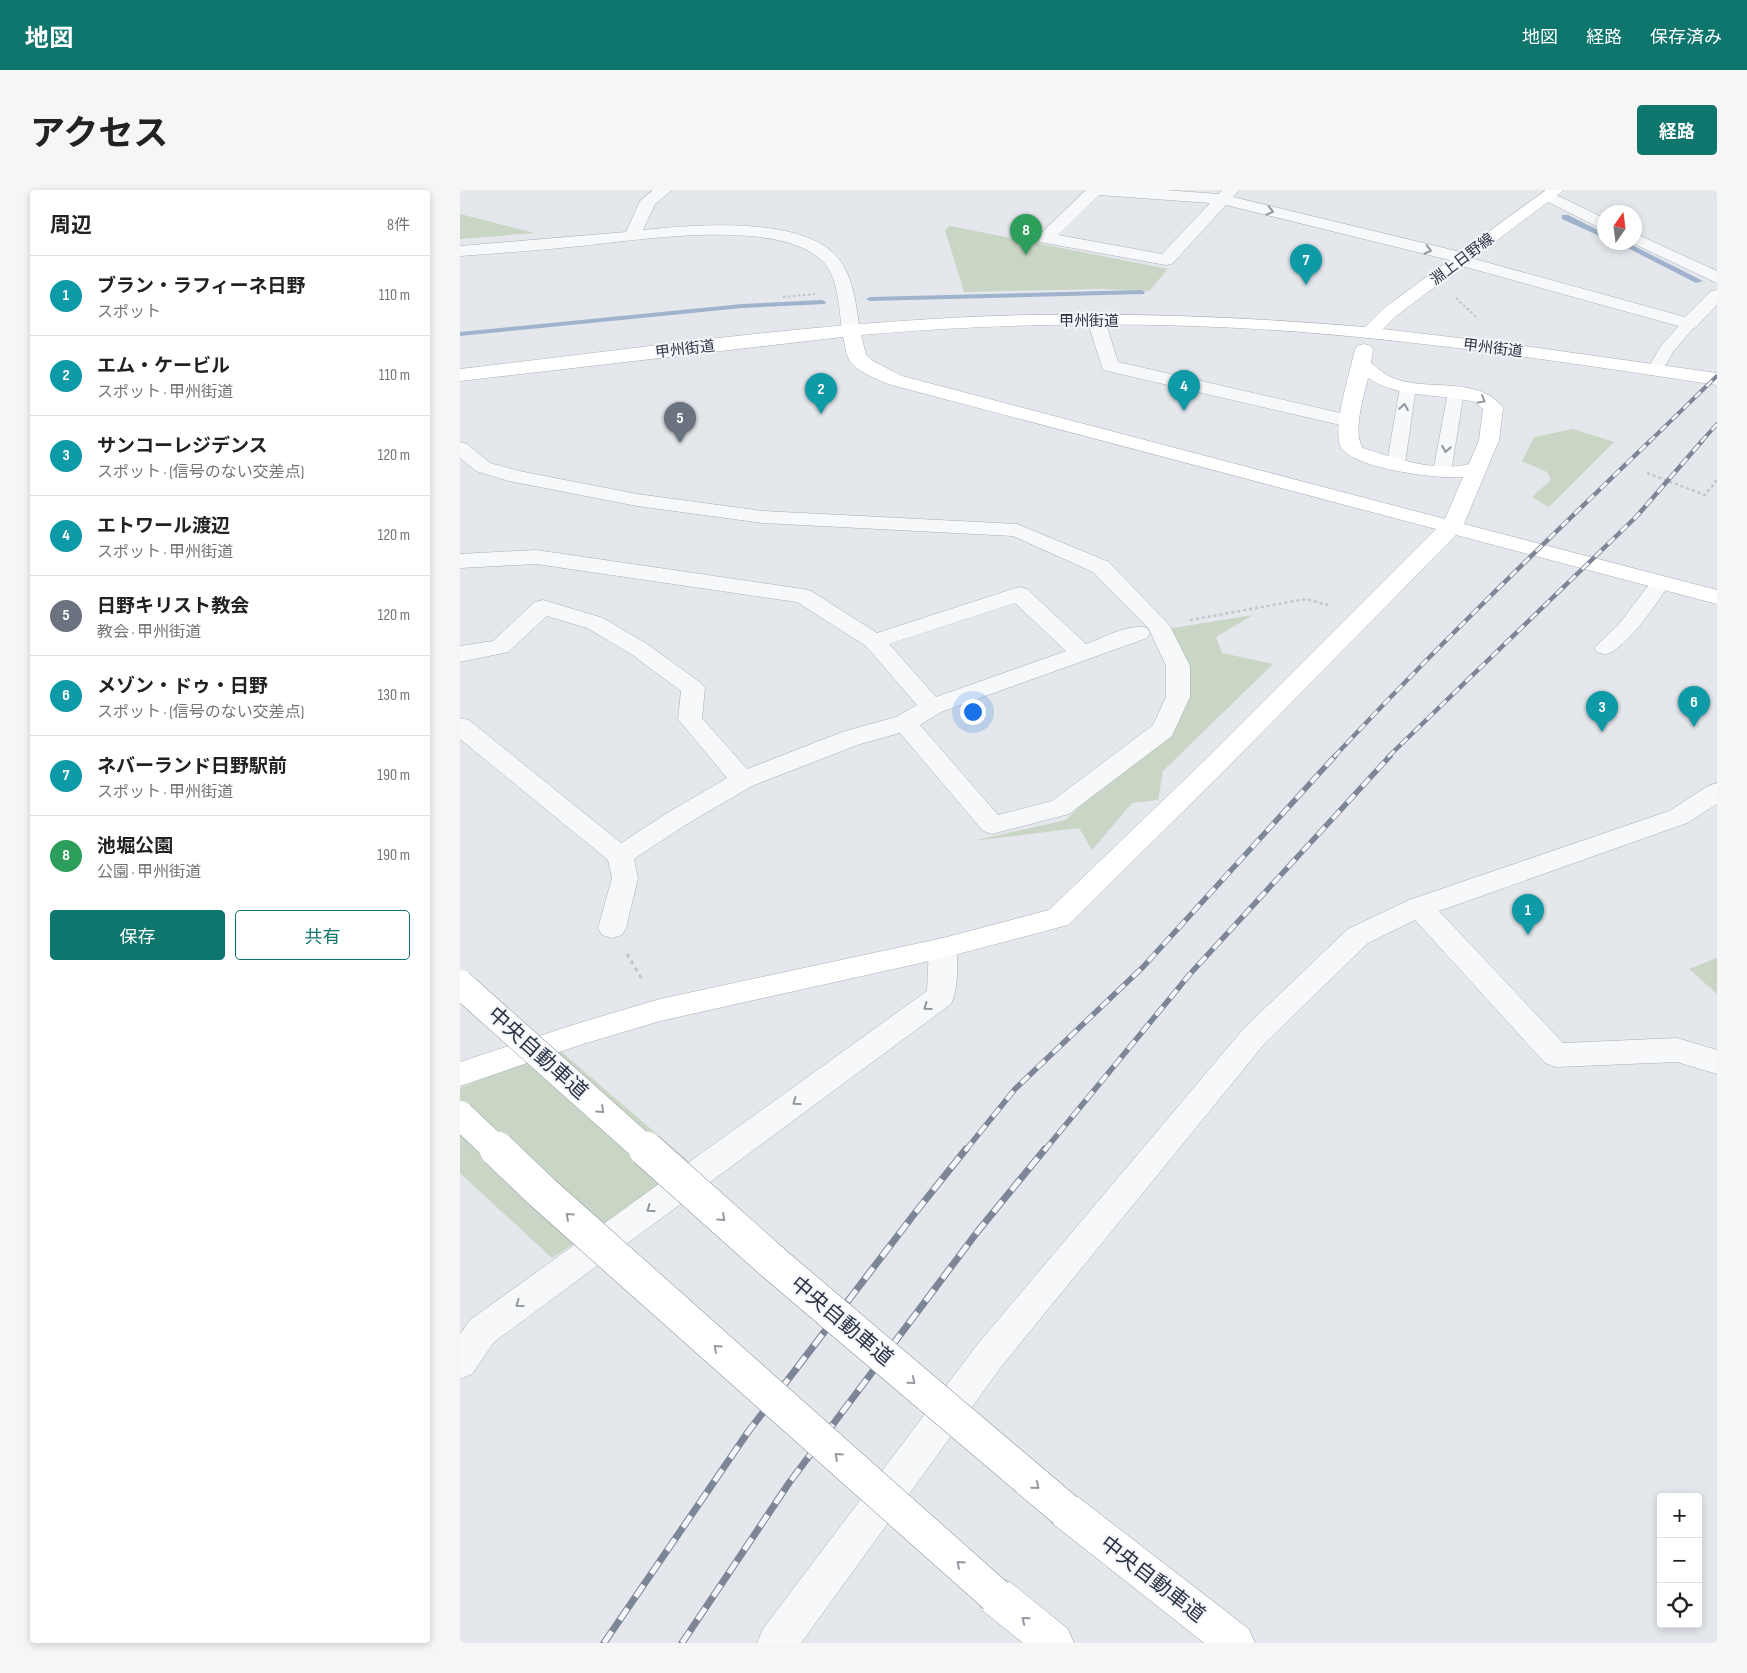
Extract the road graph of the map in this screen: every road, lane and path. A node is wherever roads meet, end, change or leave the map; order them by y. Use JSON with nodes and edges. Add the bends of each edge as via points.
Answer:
{"nodes":[{"id":1,"x":664,"y":190,"type":"edge"},
{"id":2,"x":1096,"y":190,"type":"edge"},
{"id":3,"x":1546,"y":192,"type":"edge"},
{"id":4,"x":1227,"y":194,"type":"edge"},
{"id":5,"x":1597,"y":220,"type":"edge"},
{"id":6,"x":632,"y":237,"type":"junction"},
{"id":7,"x":1642,"y":242,"type":"edge"},
{"id":8,"x":460,"y":251,"type":"edge"},
{"id":9,"x":1462,"y":259,"type":"junction"},
{"id":10,"x":1717,"y":278,"type":"edge"},
{"id":11,"x":817,"y":294,"type":"dead end"},
{"id":12,"x":1717,"y":295,"type":"edge"},
{"id":13,"x":784,"y":296,"type":"dead end"},
{"id":14,"x":1454,"y":296,"type":"dead end"},
{"id":15,"x":1096,"y":320,"type":"junction"},
{"id":16,"x":1479,"y":320,"type":"dead end"},
{"id":17,"x":1690,"y":324,"type":"junction"},
{"id":18,"x":851,"y":330,"type":"junction"},
{"id":19,"x":1368,"y":334,"type":"junction"},
{"id":20,"x":1361,"y":365,"type":"junction"},
{"id":21,"x":1655,"y":370,"type":"junction"},
{"id":22,"x":460,"y":375,"type":"edge"},
{"id":23,"x":1717,"y":379,"type":"edge"},
{"id":24,"x":1404,"y":386,"type":"junction"},
{"id":25,"x":1456,"y":392,"type":"junction"},
{"id":26,"x":1350,"y":413,"type":"junction"},
{"id":27,"x":460,"y":448,"type":"edge"},
{"id":28,"x":1396,"y":463,"type":"junction"},
{"id":29,"x":1479,"y":467,"type":"junction"},
{"id":30,"x":1437,"y":472,"type":"junction"},
{"id":31,"x":1646,"y":474,"type":"dead end"},
{"id":32,"x":1717,"y":480,"type":"edge"},
{"id":33,"x":1464,"y":499,"type":"junction"},
{"id":34,"x":1452,"y":526,"type":"junction"},
{"id":35,"x":460,"y":562,"type":"edge"},
{"id":36,"x":1661,"y":582,"type":"junction"},
{"id":37,"x":1715,"y":594,"type":"edge"},
{"id":38,"x":1362,"y":616,"type":"junction"},
{"id":39,"x":1149,"y":630,"type":"junction"},
{"id":40,"x":874,"y":641,"type":"junction"},
{"id":41,"x":1604,"y":648,"type":"dead end"},
{"id":42,"x":1082,"y":653,"type":"junction"},
{"id":43,"x":460,"y":655,"type":"edge"},
{"id":44,"x":932,"y":707,"type":"junction"},
{"id":45,"x":905,"y":723,"type":"junction"},
{"id":46,"x":460,"y":726,"type":"edge"},
{"id":47,"x":743,"y":780,"type":"junction"},
{"id":48,"x":1717,"y":792,"type":"edge"},
{"id":49,"x":620,"y":856,"type":"junction"},
{"id":50,"x":1419,"y":907,"type":"junction"},
{"id":51,"x":612,"y":928,"type":"joint"},
{"id":52,"x":943,"y":948,"type":"junction"},
{"id":53,"x":460,"y":984,"type":"edge"},
{"id":54,"x":660,"y":1010,"type":"junction"},
{"id":55,"x":1717,"y":1062,"type":"edge"},
{"id":56,"x":460,"y":1074,"type":"edge"},
{"id":57,"x":460,"y":1115,"type":"edge"},
{"id":58,"x":460,"y":1363,"type":"edge"},
{"id":59,"x":777,"y":1643,"type":"edge"},
{"id":60,"x":1054,"y":1643,"type":"edge"},
{"id":61,"x":1235,"y":1643,"type":"edge"}],
"edges":[{"from":1,"to":6,"type":"street","via":[[648,201]]},
{"from":2,"to":4,"type":"street"},
{"from":2,"to":4,"type":"street","via":[[1046,238],[1166,260]]},
{"from":3,"to":5,"type":"street"},
{"from":3,"to":9,"type":"main road","name":"淵上日野線"},
{"from":4,"to":9,"type":"street","one_way":true},
{"from":6,"to":8,"type":"street"},
{"from":6,"to":18,"type":"street","via":[[726,230],[787,237],[806,244],[824,254],[835,266],[845,289]]},
{"from":7,"to":10,"type":"street"},
{"from":9,"to":17,"type":"street"},
{"from":9,"to":19,"type":"main road","name":"淵上日野線","via":[[1390,312]]},
{"from":11,"to":13,"type":"path"},
{"from":12,"to":17,"type":"street"},
{"from":14,"to":16,"type":"path"},
{"from":15,"to":18,"type":"main road","name":"甲州街道"},
{"from":15,"to":19,"type":"main road","name":"甲州街道","via":[[1208,322]]},
{"from":15,"to":26,"type":"street","via":[[1110,366]]},
{"from":17,"to":21,"type":"lane","via":[[1666,350]]},
{"from":18,"to":22,"type":"main road","name":"甲州街道"},
{"from":18,"to":34,"type":"main road","via":[[857,357],[895,380]]},
{"from":19,"to":20,"type":"main road"},
{"from":19,"to":21,"type":"main road","name":"甲州街道","via":[[1526,351]]},
{"from":20,"to":24,"type":"main road","via":[[1386,382]]},
{"from":20,"to":26,"type":"main road"},
{"from":21,"to":23,"type":"main road","name":"甲州街道"},
{"from":24,"to":25,"type":"main road"},
{"from":24,"to":26,"type":"main road","via":[[1366,398]]},
{"from":28,"to":24,"type":"lane","one_way":true},
{"from":25,"to":29,"type":"main road","one_way":true,"via":[[1482,398],[1493,408],[1490,440]]},
{"from":25,"to":30,"type":"lane","one_way":true},
{"from":26,"to":28,"type":"main road","via":[[1350,444],[1356,452]]},
{"from":27,"to":39,"type":"street","via":[[483,467],[516,477],[637,500],[763,517],[1017,530],[1101,567]]},
{"from":28,"to":30,"type":"main road"},
{"from":29,"to":30,"type":"main road","via":[[1455,473]]},
{"from":29,"to":33,"type":"main road"},
{"from":30,"to":33,"type":"main road","via":[[1459,490]]},
{"from":31,"to":32,"type":"path","via":[[1705,495]]},
{"from":33,"to":34,"type":"main road"},
{"from":34,"to":36,"type":"main road"},
{"from":34,"to":38,"type":"main road"},
{"from":35,"to":40,"type":"street","via":[[536,556],[803,596]]},
{"from":36,"to":37,"type":"main road"},
{"from":36,"to":41,"type":"lane","via":[[1626,628]]},
{"from":38,"to":39,"type":"path","via":[[1306,599]]},
{"from":38,"to":52,"type":"main road","via":[[1058,918]]},
{"from":39,"to":42,"type":"street"},
{"from":39,"to":45,"type":"street","via":[[1178,666],[1178,696],[1162,730],[1060,808],[992,825]]},
{"from":40,"to":42,"type":"street","via":[[1019,594]]},
{"from":40,"to":44,"type":"street"},
{"from":42,"to":44,"type":"street"},
{"from":43,"to":47,"type":"street","via":[[500,647],[543,607],[595,623],[693,688],[690,719]]},
{"from":44,"to":45,"type":"street"},
{"from":45,"to":47,"type":"street","via":[[851,738]]},
{"from":46,"to":49,"type":"street"},
{"from":47,"to":49,"type":"street"},
{"from":48,"to":50,"type":"street","via":[[1678,817]]},
{"from":49,"to":51,"type":"street","via":[[625,878]]},
{"from":50,"to":55,"type":"street","via":[[1556,1055],[1677,1050]]},
{"from":50,"to":59,"type":"street","via":[[1358,936],[1255,1035],[989,1356]]},
{"from":51,"to":54,"type":"path"},
{"from":52,"to":54,"type":"main road"},
{"from":52,"to":58,"type":"street","one_way":true,"via":[[941,996],[482,1331]]},
{"from":53,"to":61,"type":"main road","name":"中央自動車道","one_way":true,"bridge":true,"via":[[776,1265],[1065,1510]]},
{"from":54,"to":56,"type":"main road"},
{"from":60,"to":57,"type":"main road","one_way":true,"bridge":true,"via":[[996,1596]]}]}
